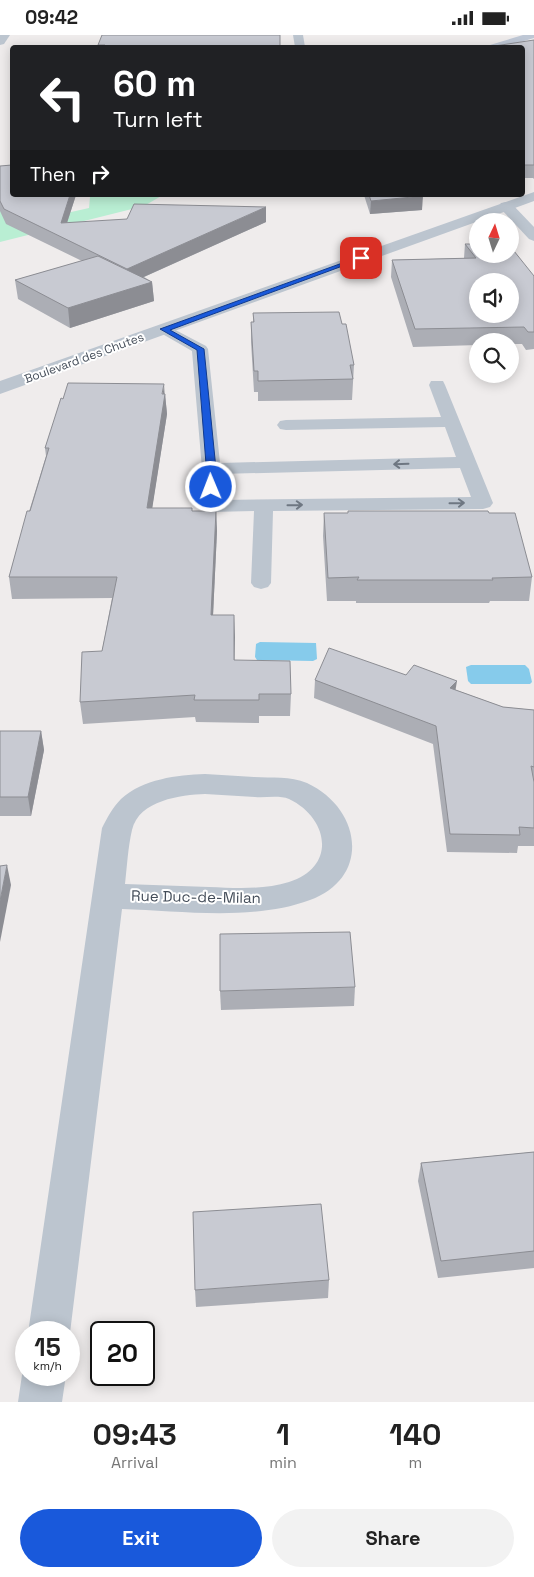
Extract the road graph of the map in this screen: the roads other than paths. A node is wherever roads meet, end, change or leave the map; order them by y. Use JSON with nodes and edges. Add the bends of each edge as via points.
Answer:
{"nodes":[{"id":1,"x":5,"y":35,"type":"edge"},
{"id":2,"x":534,"y":35,"type":"edge"},
{"id":3,"x":515,"y":41,"type":"junction"},
{"id":4,"x":0,"y":42,"type":"edge"},
{"id":5,"x":501,"y":45,"type":"edge"},
{"id":6,"x":534,"y":46,"type":"edge"},
{"id":7,"x":534,"y":196,"type":"edge"},
{"id":8,"x":506,"y":206,"type":"junction"},
{"id":9,"x":534,"y":236,"type":"edge"},
{"id":10,"x":164,"y":329,"type":"junction"},
{"id":11,"x":436,"y":385,"type":"dead end"},
{"id":12,"x":0,"y":388,"type":"edge"},
{"id":13,"x":451,"y":422,"type":"junction"},
{"id":14,"x":286,"y":425,"type":"dead end"},
{"id":15,"x":467,"y":462,"type":"junction"},
{"id":16,"x":211,"y":469,"type":"junction"},
{"id":17,"x":264,"y":505,"type":"junction"},
{"id":18,"x":262,"y":583,"type":"dead end"},
{"id":19,"x":108,"y":896,"type":"junction"},
{"id":20,"x":51,"y":1321,"type":"edge"},
{"id":21,"x":42,"y":1386,"type":"edge"},
{"id":22,"x":40,"y":1402,"type":"edge"}],
"edges":[{"from":1,"to":4,"type":"street"},
{"from":2,"to":3,"type":"main road"},
{"from":3,"to":5,"type":"main road"},
{"from":3,"to":6,"type":"street"},
{"from":7,"to":8,"type":"street","name":"Boulevard des Chutes"},
{"from":8,"to":9,"type":"street"},
{"from":8,"to":10,"type":"street","name":"Boulevard des Chutes"},
{"from":10,"to":12,"type":"street","name":"Boulevard des Chutes"},
{"from":10,"to":16,"type":"lane","via":[[200,349]]},
{"from":11,"to":13,"type":"lane"},
{"from":13,"to":14,"type":"lane"},
{"from":13,"to":15,"type":"lane"},
{"from":15,"to":16,"type":"lane","one_way":true},
{"from":17,"to":15,"type":"lane","one_way":true,"via":[[483,503]]},
{"from":16,"to":17,"type":"lane","via":[[211,506]]},
{"from":17,"to":18,"type":"lane"},
{"from":19,"to":19,"type":"street","name":"Rue Duc-de-Milan","via":[[117,828],[132,807],[154,792],[192,783],[296,790],[324,809],[336,832],[339,851],[328,876],[301,890],[266,898],[240,899]]},
{"from":19,"to":20,"type":"street","name":"Rue Duc-de-Milan"},
{"from":21,"to":22,"type":"street"}]}
